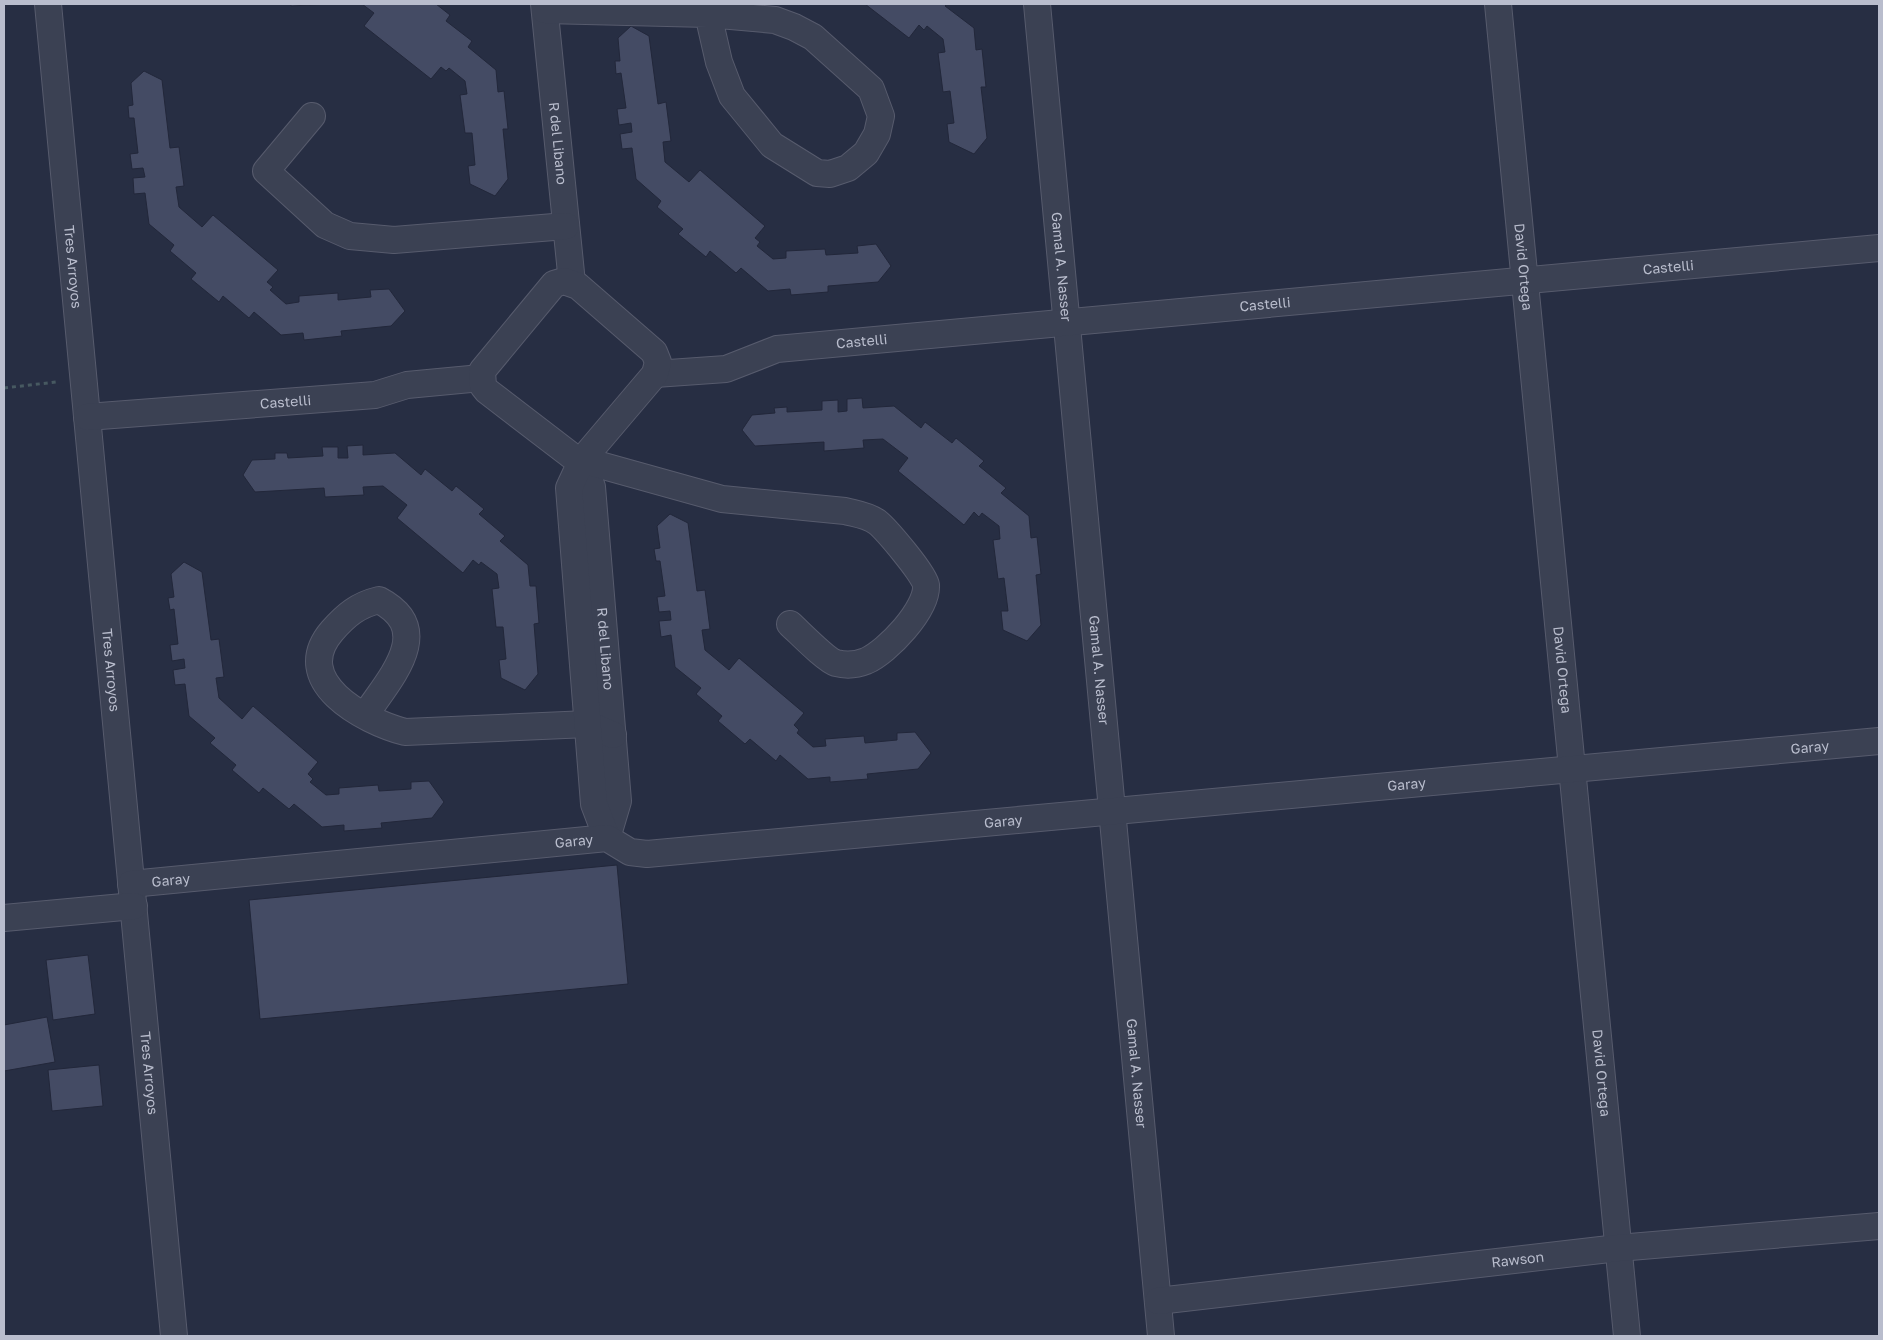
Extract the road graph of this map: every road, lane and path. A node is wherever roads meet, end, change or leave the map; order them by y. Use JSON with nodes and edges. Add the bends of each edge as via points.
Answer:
{"nodes":[{"id":1,"x":48,"y":4,"type":"edge"},
{"id":2,"x":1037,"y":4,"type":"edge"},
{"id":3,"x":1498,"y":4,"type":"edge"},
{"id":4,"x":544,"y":7,"type":"edge"},
{"id":5,"x":708,"y":14,"type":"junction"},
{"id":6,"x":312,"y":116,"type":"dead end"},
{"id":7,"x":566,"y":226,"type":"junction"},
{"id":8,"x":1879,"y":248,"type":"edge"},
{"id":9,"x":1525,"y":280,"type":"junction"},
{"id":10,"x":572,"y":283,"type":"junction"},
{"id":11,"x":1067,"y":321,"type":"junction"},
{"id":12,"x":655,"y":374,"type":"junction"},
{"id":13,"x":481,"y":378,"type":"junction"},
{"id":14,"x":84,"y":380,"type":"junction"},
{"id":15,"x":4,"y":388,"type":"edge"},
{"id":16,"x":87,"y":417,"type":"junction"},
{"id":17,"x":582,"y":460,"type":"junction"},
{"id":18,"x":790,"y":624,"type":"dead end"},
{"id":19,"x":366,"y":714,"type":"dead end"},
{"id":20,"x":588,"y":724,"type":"junction"},
{"id":21,"x":613,"y":735,"type":"junction"},
{"id":22,"x":1879,"y":740,"type":"edge"},
{"id":23,"x":1572,"y":770,"type":"junction"},
{"id":24,"x":1113,"y":813,"type":"junction"},
{"id":25,"x":607,"y":838,"type":"junction"},
{"id":26,"x":132,"y":895,"type":"junction"},
{"id":27,"x":4,"y":918,"type":"edge"},
{"id":28,"x":1879,"y":1226,"type":"edge"},
{"id":29,"x":1618,"y":1248,"type":"junction"},
{"id":30,"x":1158,"y":1300,"type":"junction"},
{"id":31,"x":174,"y":1336,"type":"edge"},
{"id":32,"x":1162,"y":1336,"type":"edge"},
{"id":33,"x":1627,"y":1336,"type":"edge"}],
"edges":[{"from":1,"to":14,"type":"street","name":"Tres Arroyos"},
{"from":2,"to":11,"type":"street","name":"Gamal A. Nasser"},
{"from":3,"to":9,"type":"street","name":"David Ortega"},
{"from":4,"to":5,"type":"street"},
{"from":4,"to":7,"type":"street","name":"R del Libano"},
{"from":5,"to":5,"type":"street","via":[[775,20],[813,37],[871,89],[877,101],[881,116],[877,134],[866,153],[848,168],[830,174],[817,173],[772,145],[732,96],[724,78]]},
{"from":6,"to":7,"type":"street","via":[[266,171],[325,225],[350,236],[394,240]]},
{"from":7,"to":10,"type":"street","name":"R del Libano"},
{"from":8,"to":9,"type":"street","name":"Castelli"},
{"from":9,"to":11,"type":"street","name":"Castelli"},
{"from":9,"to":23,"type":"street","name":"David Ortega"},
{"from":10,"to":12,"type":"street","via":[[654,352],[658,362]]},
{"from":10,"to":13,"type":"street","via":[[564,281],[547,290],[486,365]]},
{"from":11,"to":12,"type":"street","name":"Castelli","via":[[778,349],[726,369]]},
{"from":11,"to":24,"type":"street","name":"Gamal A. Nasser"},
{"from":12,"to":17,"type":"street"},
{"from":13,"to":16,"type":"street","name":"Castelli","via":[[407,385],[375,395]]},
{"from":13,"to":17,"type":"street","via":[[487,391],[573,459]]},
{"from":14,"to":15,"type":"path"},
{"from":14,"to":16,"type":"street","name":"Tres Arroyos"},
{"from":16,"to":26,"type":"street","name":"Tres Arroyos"},
{"from":17,"to":18,"type":"street","via":[[722,499],[864,515],[878,523],[920,572],[926,585],[924,597],[905,631],[868,660],[850,666],[834,663]]},
{"from":17,"to":20,"type":"street","via":[[569,488]]},
{"from":17,"to":21,"type":"street","name":"R del Libano","via":[[592,487]]},
{"from":19,"to":20,"type":"street","via":[[386,727],[405,732]]},
{"from":20,"to":21,"type":"street"},
{"from":20,"to":25,"type":"street","via":[[594,804]]},
{"from":21,"to":25,"type":"street","name":"R del Libano","via":[[618,801]]},
{"from":22,"to":23,"type":"street","name":"Garay"},
{"from":23,"to":24,"type":"street","name":"Garay"},
{"from":23,"to":29,"type":"street","name":"David Ortega"},
{"from":24,"to":25,"type":"street","name":"Garay","via":[[647,854],[630,852]]},
{"from":24,"to":30,"type":"street","name":"Gamal A. Nasser"},
{"from":25,"to":26,"type":"street","name":"Garay"},
{"from":26,"to":27,"type":"street","name":"Garay"},
{"from":26,"to":31,"type":"street","name":"Tres Arroyos"},
{"from":28,"to":29,"type":"street","name":"Rawson"},
{"from":29,"to":30,"type":"street","name":"Rawson"},
{"from":29,"to":33,"type":"street","name":"David Ortega"},
{"from":30,"to":32,"type":"street","name":"Gamal A. Nasser"}]}
